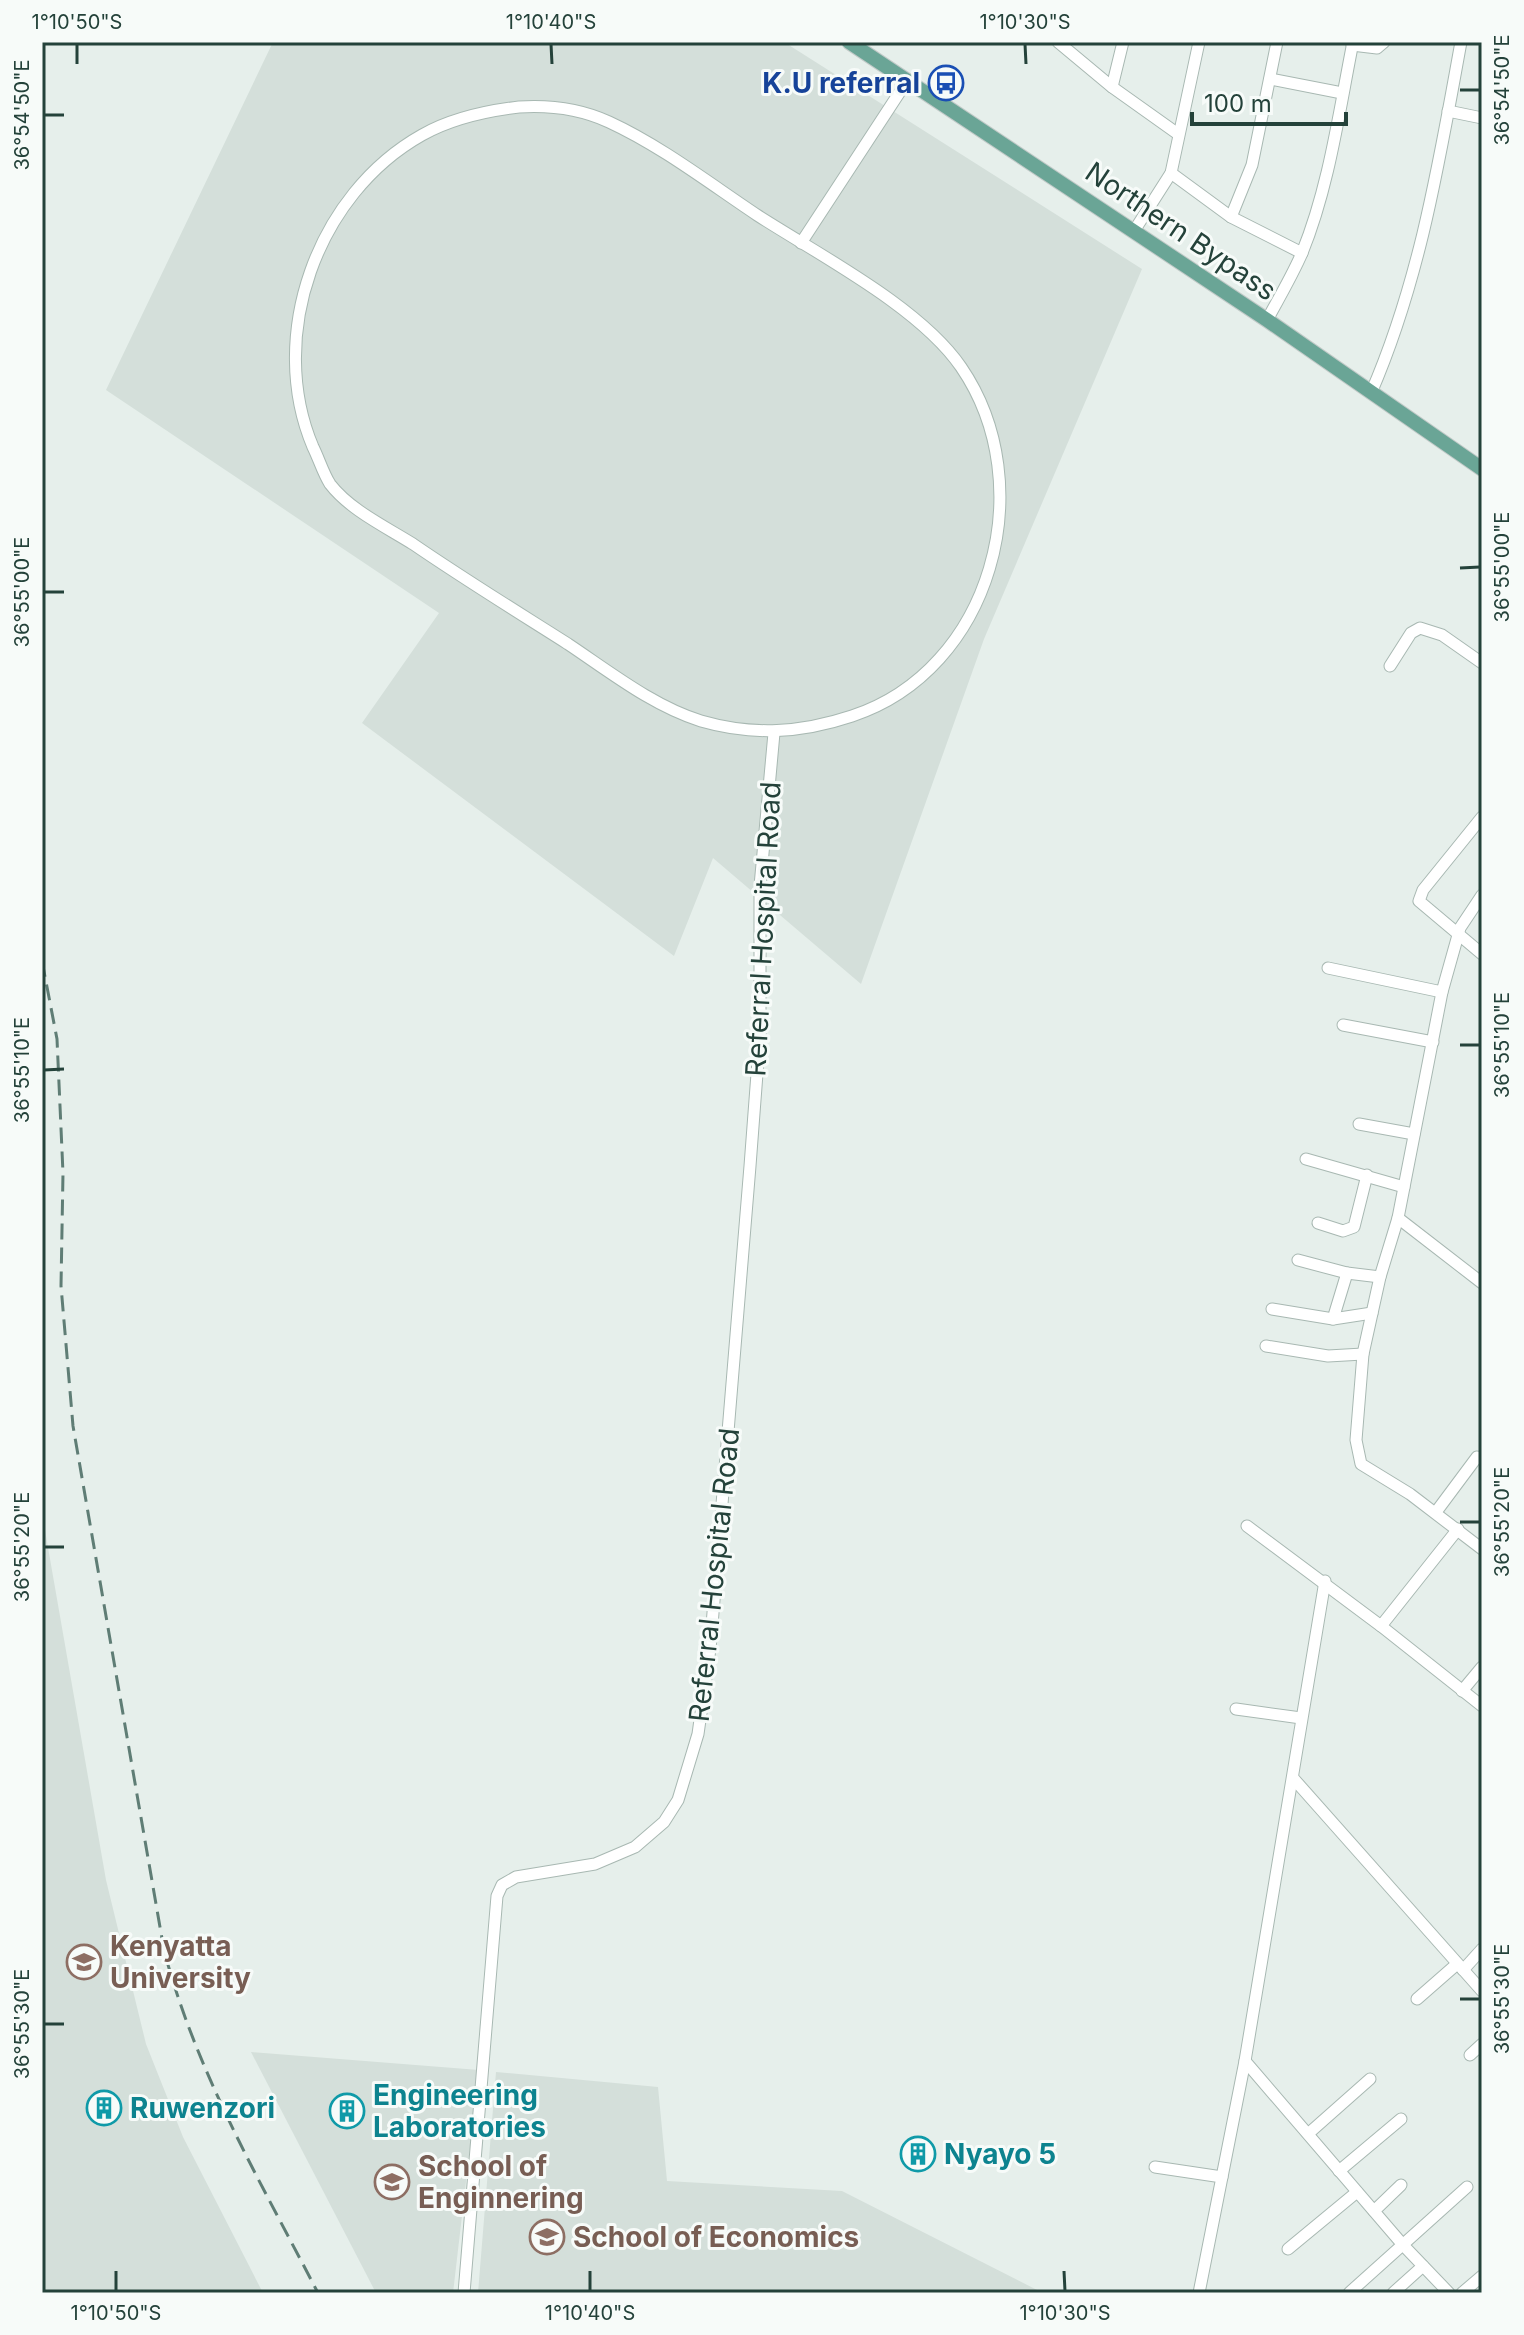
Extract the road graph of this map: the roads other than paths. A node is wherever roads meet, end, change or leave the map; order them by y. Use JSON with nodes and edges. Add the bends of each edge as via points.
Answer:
{"nodes":[{"id":1,"x":849,"y":42,"type":"edge"},
{"id":2,"x":1058,"y":42,"type":"edge"},
{"id":3,"x":1123,"y":42,"type":"edge"},
{"id":4,"x":1199,"y":42,"type":"edge"},
{"id":5,"x":1277,"y":42,"type":"edge"},
{"id":6,"x":1384,"y":42,"type":"edge"},
{"id":7,"x":1461,"y":42,"type":"edge"},
{"id":8,"x":1352,"y":43,"type":"edge"},
{"id":9,"x":1270,"y":79,"type":"junction"},
{"id":10,"x":907,"y":81,"type":"junction"},
{"id":11,"x":1112,"y":87,"type":"junction"},
{"id":12,"x":1342,"y":93,"type":"junction"},
{"id":13,"x":1448,"y":111,"type":"junction"},
{"id":14,"x":1482,"y":118,"type":"edge"},
{"id":15,"x":1178,"y":134,"type":"junction"},
{"id":16,"x":1171,"y":173,"type":"junction"},
{"id":17,"x":1231,"y":217,"type":"junction"},
{"id":18,"x":1134,"y":231,"type":"junction"},
{"id":19,"x":801,"y":243,"type":"junction"},
{"id":20,"x":1302,"y":253,"type":"junction"},
{"id":21,"x":1267,"y":320,"type":"junction"},
{"id":22,"x":1371,"y":393,"type":"junction"},
{"id":23,"x":1482,"y":469,"type":"edge"},
{"id":24,"x":1482,"y":663,"type":"edge"},
{"id":25,"x":1390,"y":666,"type":"dead end"},
{"id":26,"x":774,"y":733,"type":"junction"},
{"id":27,"x":1482,"y":817,"type":"edge"},
{"id":28,"x":1482,"y":895,"type":"edge"},
{"id":29,"x":1457,"y":936,"type":"junction"},
{"id":30,"x":1482,"y":954,"type":"edge"},
{"id":31,"x":1328,"y":968,"type":"dead end"},
{"id":32,"x":1442,"y":992,"type":"junction"},
{"id":33,"x":1343,"y":1025,"type":"dead end"},
{"id":34,"x":1433,"y":1042,"type":"junction"},
{"id":35,"x":1359,"y":1124,"type":"dead end"},
{"id":36,"x":1414,"y":1134,"type":"junction"},
{"id":37,"x":1306,"y":1159,"type":"dead end"},
{"id":38,"x":1367,"y":1175,"type":"junction"},
{"id":39,"x":1404,"y":1187,"type":"junction"},
{"id":40,"x":1398,"y":1218,"type":"junction"},
{"id":41,"x":1318,"y":1223,"type":"dead end"},
{"id":42,"x":1298,"y":1260,"type":"dead end"},
{"id":43,"x":1347,"y":1273,"type":"junction"},
{"id":44,"x":1380,"y":1277,"type":"junction"},
{"id":45,"x":1482,"y":1283,"type":"edge"},
{"id":46,"x":1272,"y":1309,"type":"dead end"},
{"id":47,"x":1372,"y":1313,"type":"junction"},
{"id":48,"x":1333,"y":1319,"type":"junction"},
{"id":49,"x":1266,"y":1346,"type":"dead end"},
{"id":50,"x":1363,"y":1354,"type":"junction"},
{"id":51,"x":1477,"y":1457,"type":"dead end"},
{"id":52,"x":1436,"y":1512,"type":"junction"},
{"id":53,"x":1247,"y":1526,"type":"dead end"},
{"id":54,"x":1458,"y":1529,"type":"junction"},
{"id":55,"x":1482,"y":1549,"type":"edge"},
{"id":56,"x":1325,"y":1581,"type":"junction"},
{"id":57,"x":1381,"y":1626,"type":"junction"},
{"id":58,"x":1482,"y":1667,"type":"edge"},
{"id":59,"x":1462,"y":1691,"type":"junction"},
{"id":60,"x":1482,"y":1706,"type":"edge"},
{"id":61,"x":1236,"y":1709,"type":"dead end"},
{"id":62,"x":1301,"y":1718,"type":"junction"},
{"id":63,"x":1293,"y":1778,"type":"junction"},
{"id":64,"x":1482,"y":1949,"type":"edge"},
{"id":65,"x":1460,"y":1967,"type":"junction"},
{"id":66,"x":1482,"y":1991,"type":"edge"},
{"id":67,"x":1417,"y":1999,"type":"dead end"},
{"id":68,"x":1482,"y":2044,"type":"edge"},
{"id":69,"x":1470,"y":2055,"type":"dead end"},
{"id":70,"x":1245,"y":2061,"type":"junction"},
{"id":71,"x":1370,"y":2079,"type":"dead end"},
{"id":72,"x":1401,"y":2119,"type":"dead end"},
{"id":73,"x":1309,"y":2133,"type":"junction"},
{"id":74,"x":1155,"y":2167,"type":"dead end"},
{"id":75,"x":1339,"y":2171,"type":"junction"},
{"id":76,"x":1222,"y":2177,"type":"junction"},
{"id":77,"x":1401,"y":2185,"type":"dead end"},
{"id":78,"x":1467,"y":2187,"type":"dead end"},
{"id":79,"x":1357,"y":2192,"type":"junction"},
{"id":80,"x":1374,"y":2211,"type":"junction"},
{"id":81,"x":1403,"y":2245,"type":"junction"},
{"id":82,"x":1288,"y":2249,"type":"dead end"},
{"id":83,"x":1423,"y":2266,"type":"junction"},
{"id":84,"x":1482,"y":2276,"type":"edge"},
{"id":85,"x":464,"y":2293,"type":"edge"},
{"id":86,"x":1199,"y":2293,"type":"edge"},
{"id":87,"x":1349,"y":2293,"type":"edge"},
{"id":88,"x":1393,"y":2293,"type":"edge"},
{"id":89,"x":1449,"y":2293,"type":"edge"},
{"id":90,"x":1462,"y":2293,"type":"edge"}],
"edges":[{"from":1,"to":10,"type":"main road","name":"Northern Bypass"},
{"from":2,"to":11,"type":"street"},
{"from":3,"to":11,"type":"street"},
{"from":4,"to":15,"type":"street"},
{"from":5,"to":9,"type":"street"},
{"from":6,"to":8,"type":"street","via":[[1377,48]]},
{"from":7,"to":13,"type":"street"},
{"from":8,"to":12,"type":"street"},
{"from":9,"to":12,"type":"street"},
{"from":9,"to":17,"type":"street","via":[[1252,165]]},
{"from":10,"to":18,"type":"main road","name":"Northern Bypass"},
{"from":10,"to":19,"type":"street"},
{"from":11,"to":15,"type":"street"},
{"from":12,"to":20,"type":"street"},
{"from":13,"to":14,"type":"street"},
{"from":13,"to":22,"type":"street","via":[[1416,272]]},
{"from":15,"to":16,"type":"street"},
{"from":16,"to":17,"type":"street"},
{"from":16,"to":18,"type":"street"},
{"from":17,"to":20,"type":"street"},
{"from":18,"to":21,"type":"main road","name":"Northern Bypass"},
{"from":19,"to":26,"type":"street","via":[[912,317],[961,366],[989,422],[1000,510],[985,588],[949,646],[923,674],[868,710]]},
{"from":19,"to":26,"type":"street","via":[[608,121],[557,107],[475,113],[417,137],[365,181],[348,203],[311,267],[295,352],[297,394],[308,433],[328,481],[351,503],[672,710],[725,727]]},
{"from":20,"to":21,"type":"street"},
{"from":21,"to":22,"type":"main road","name":"Northern Bypass"},
{"from":22,"to":23,"type":"main road","name":"Northern Bypass"},
{"from":24,"to":25,"type":"street","via":[[1442,635],[1420,628]]},
{"from":26,"to":85,"type":"street","name":"Referral Hospital Road","via":[[760,886],[760,1034],[753,1136],[710,1649],[698,1734],[678,1800],[664,1822],[635,1847],[595,1864],[516,1877],[502,1885],[497,1896]]},
{"from":27,"to":29,"type":"street","via":[[1420,898],[1420,905]]},
{"from":28,"to":29,"type":"street"},
{"from":29,"to":30,"type":"street"},
{"from":29,"to":32,"type":"street"},
{"from":31,"to":32,"type":"street"},
{"from":32,"to":34,"type":"street"},
{"from":33,"to":34,"type":"street"},
{"from":34,"to":36,"type":"street"},
{"from":35,"to":36,"type":"street"},
{"from":36,"to":39,"type":"street"},
{"from":37,"to":38,"type":"street"},
{"from":38,"to":39,"type":"street"},
{"from":38,"to":41,"type":"street","via":[[1349,1232]]},
{"from":39,"to":40,"type":"street"},
{"from":40,"to":44,"type":"street"},
{"from":40,"to":45,"type":"street"},
{"from":42,"to":43,"type":"street"},
{"from":43,"to":44,"type":"street"},
{"from":43,"to":48,"type":"street"},
{"from":44,"to":47,"type":"street"},
{"from":46,"to":48,"type":"street"},
{"from":47,"to":48,"type":"street"},
{"from":47,"to":50,"type":"street"},
{"from":49,"to":50,"type":"street","via":[[1328,1356]]},
{"from":50,"to":52,"type":"street","via":[[1356,1456]]},
{"from":51,"to":52,"type":"street"},
{"from":52,"to":54,"type":"street"},
{"from":53,"to":56,"type":"street"},
{"from":54,"to":55,"type":"street"},
{"from":54,"to":57,"type":"street"},
{"from":56,"to":57,"type":"street"},
{"from":56,"to":62,"type":"street"},
{"from":57,"to":59,"type":"street"},
{"from":58,"to":59,"type":"street"},
{"from":59,"to":60,"type":"street"},
{"from":61,"to":62,"type":"street"},
{"from":62,"to":63,"type":"street"},
{"from":63,"to":65,"type":"street"},
{"from":63,"to":70,"type":"street"},
{"from":64,"to":65,"type":"street"},
{"from":65,"to":66,"type":"street"},
{"from":65,"to":67,"type":"street"},
{"from":68,"to":69,"type":"street"},
{"from":70,"to":73,"type":"street"},
{"from":70,"to":76,"type":"street"},
{"from":71,"to":73,"type":"street"},
{"from":72,"to":75,"type":"street"},
{"from":73,"to":75,"type":"street"},
{"from":74,"to":76,"type":"street"},
{"from":75,"to":79,"type":"street"},
{"from":76,"to":86,"type":"street"},
{"from":77,"to":80,"type":"street"},
{"from":78,"to":81,"type":"street"},
{"from":79,"to":80,"type":"street"},
{"from":79,"to":82,"type":"street"},
{"from":80,"to":81,"type":"street"},
{"from":81,"to":83,"type":"street"},
{"from":81,"to":87,"type":"street"},
{"from":83,"to":88,"type":"street"},
{"from":83,"to":89,"type":"street"},
{"from":84,"to":90,"type":"street"}]}
